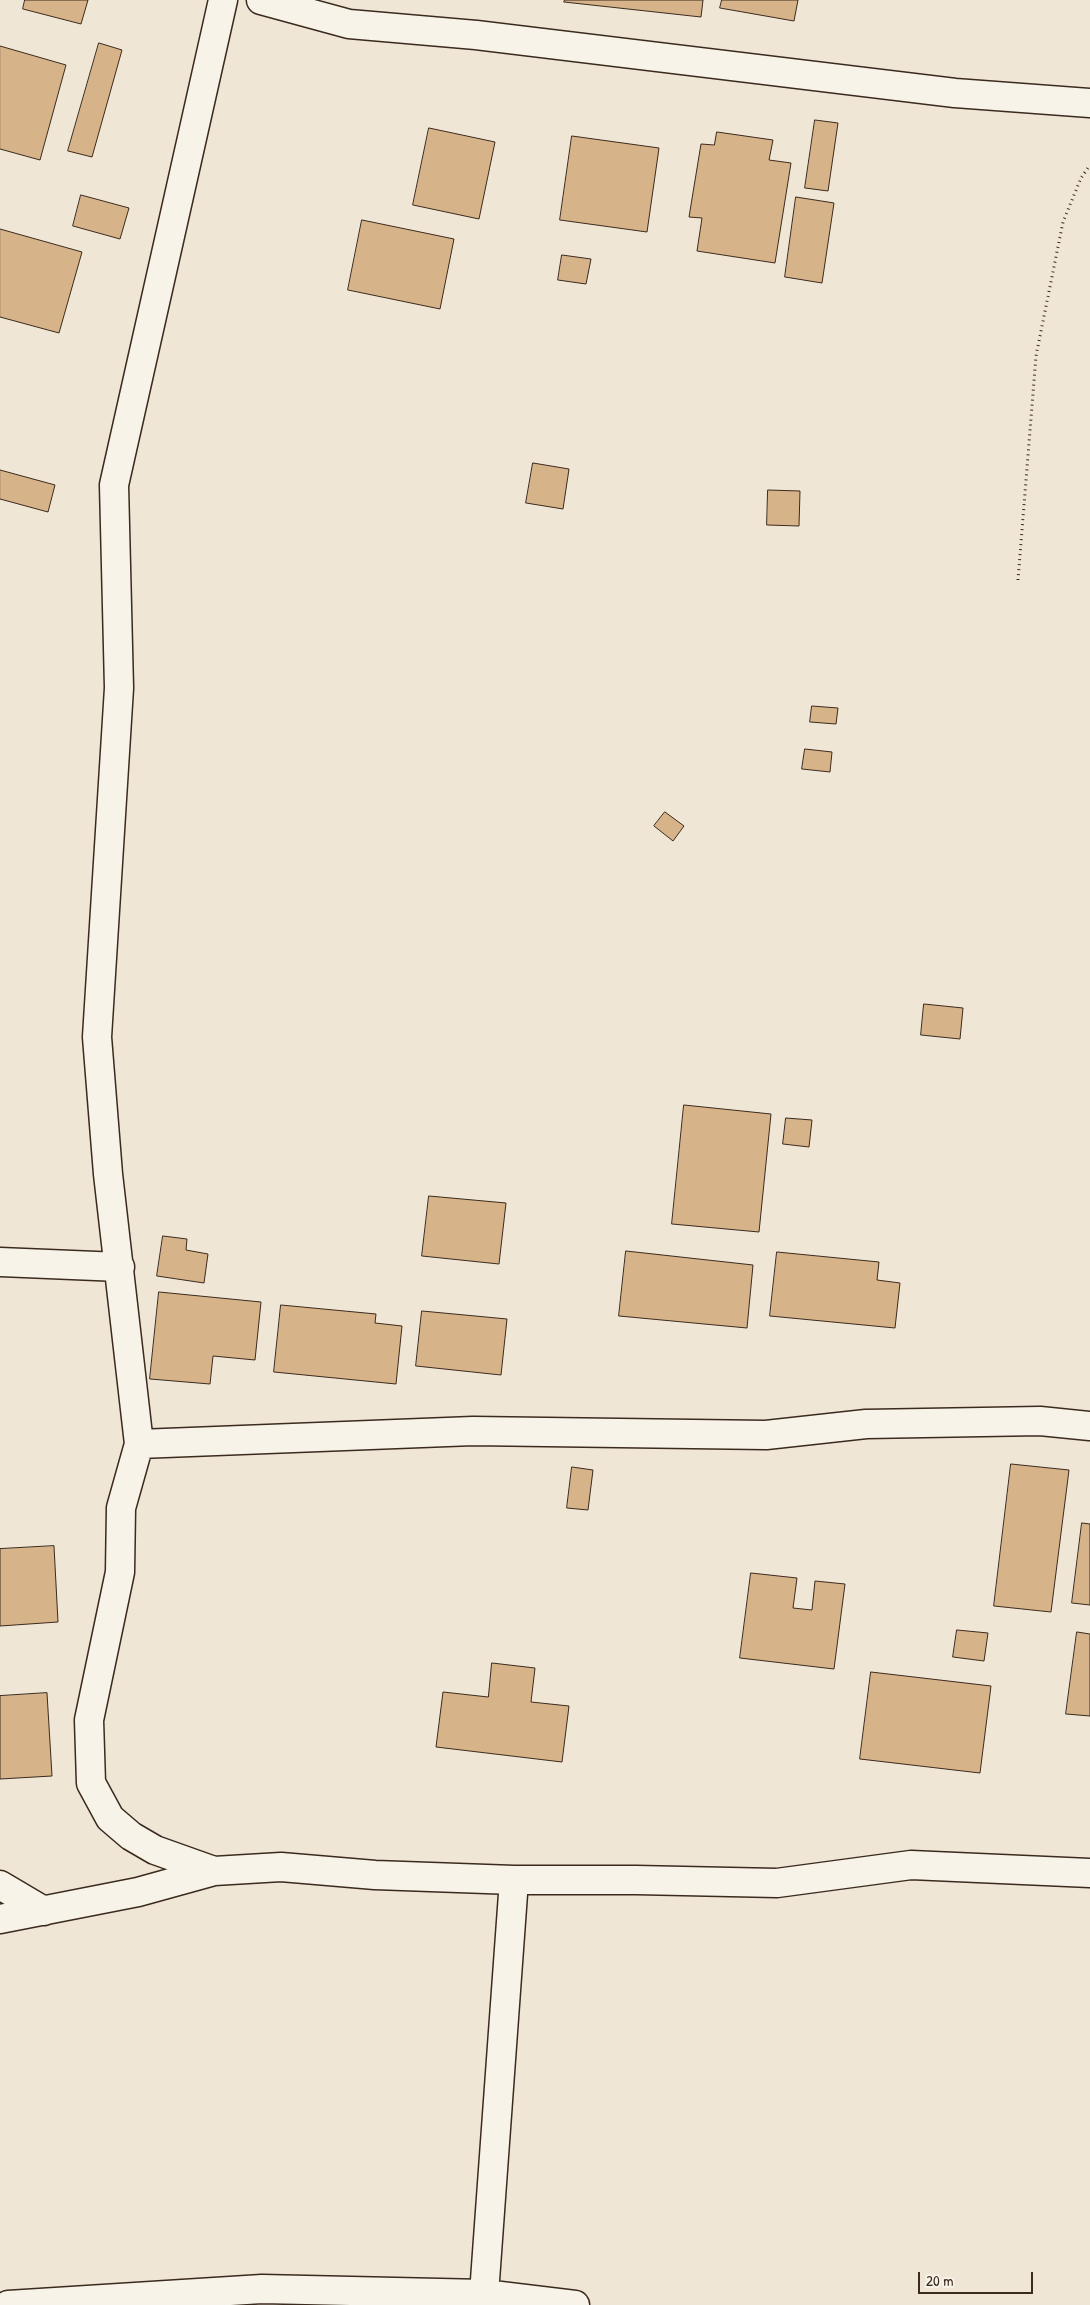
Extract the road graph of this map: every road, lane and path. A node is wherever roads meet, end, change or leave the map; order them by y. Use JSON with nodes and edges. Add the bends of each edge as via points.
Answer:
{"nodes":[{"id":1,"x":224,"y":0,"type":"edge"},
{"id":2,"x":261,"y":0,"type":"edge"},
{"id":3,"x":1090,"y":103,"type":"edge"},
{"id":4,"x":1090,"y":165,"type":"edge"},
{"id":5,"x":1018,"y":580,"type":"dead end"},
{"id":6,"x":0,"y":1262,"type":"edge"},
{"id":7,"x":120,"y":1267,"type":"junction"},
{"id":8,"x":1090,"y":1426,"type":"edge"},
{"id":9,"x":139,"y":1444,"type":"junction"},
{"id":10,"x":214,"y":1871,"type":"junction"},
{"id":11,"x":1090,"y":1873,"type":"edge"},
{"id":12,"x":514,"y":1880,"type":"junction"},
{"id":13,"x":0,"y":1885,"type":"edge"},
{"id":14,"x":44,"y":1911,"type":"junction"},
{"id":15,"x":0,"y":1919,"type":"edge"},
{"id":16,"x":484,"y":2294,"type":"junction"},
{"id":17,"x":262,"y":2297,"type":"edge"},
{"id":18,"x":8,"y":2305,"type":"edge"},
{"id":19,"x":575,"y":2305,"type":"edge"}],
"edges":[{"from":1,"to":7,"type":"street","via":[[114,485],[119,688],[96,1037]]},
{"from":2,"to":3,"type":"street","via":[[349,24],[476,35],[955,93]]},
{"from":4,"to":5,"type":"path","via":[[1081,178],[1063,222],[1036,356]]},
{"from":6,"to":7,"type":"street"},
{"from":7,"to":9,"type":"street"},
{"from":8,"to":9,"type":"street","via":[[1040,1421],[866,1424],[766,1435],[473,1431]]},
{"from":9,"to":10,"type":"street","via":[[120,1508],[120,1572],[89,1720],[91,1783],[110,1818],[131,1836],[156,1850]]},
{"from":10,"to":12,"type":"street","via":[[281,1867],[376,1875]]},
{"from":10,"to":14,"type":"street","via":[[138,1892]]},
{"from":11,"to":12,"type":"street","via":[[911,1865],[777,1883]]},
{"from":12,"to":16,"type":"street"},
{"from":13,"to":14,"type":"street"},
{"from":14,"to":15,"type":"street"},
{"from":16,"to":17,"type":"street"},
{"from":16,"to":19,"type":"street"},
{"from":17,"to":18,"type":"street"}]}
